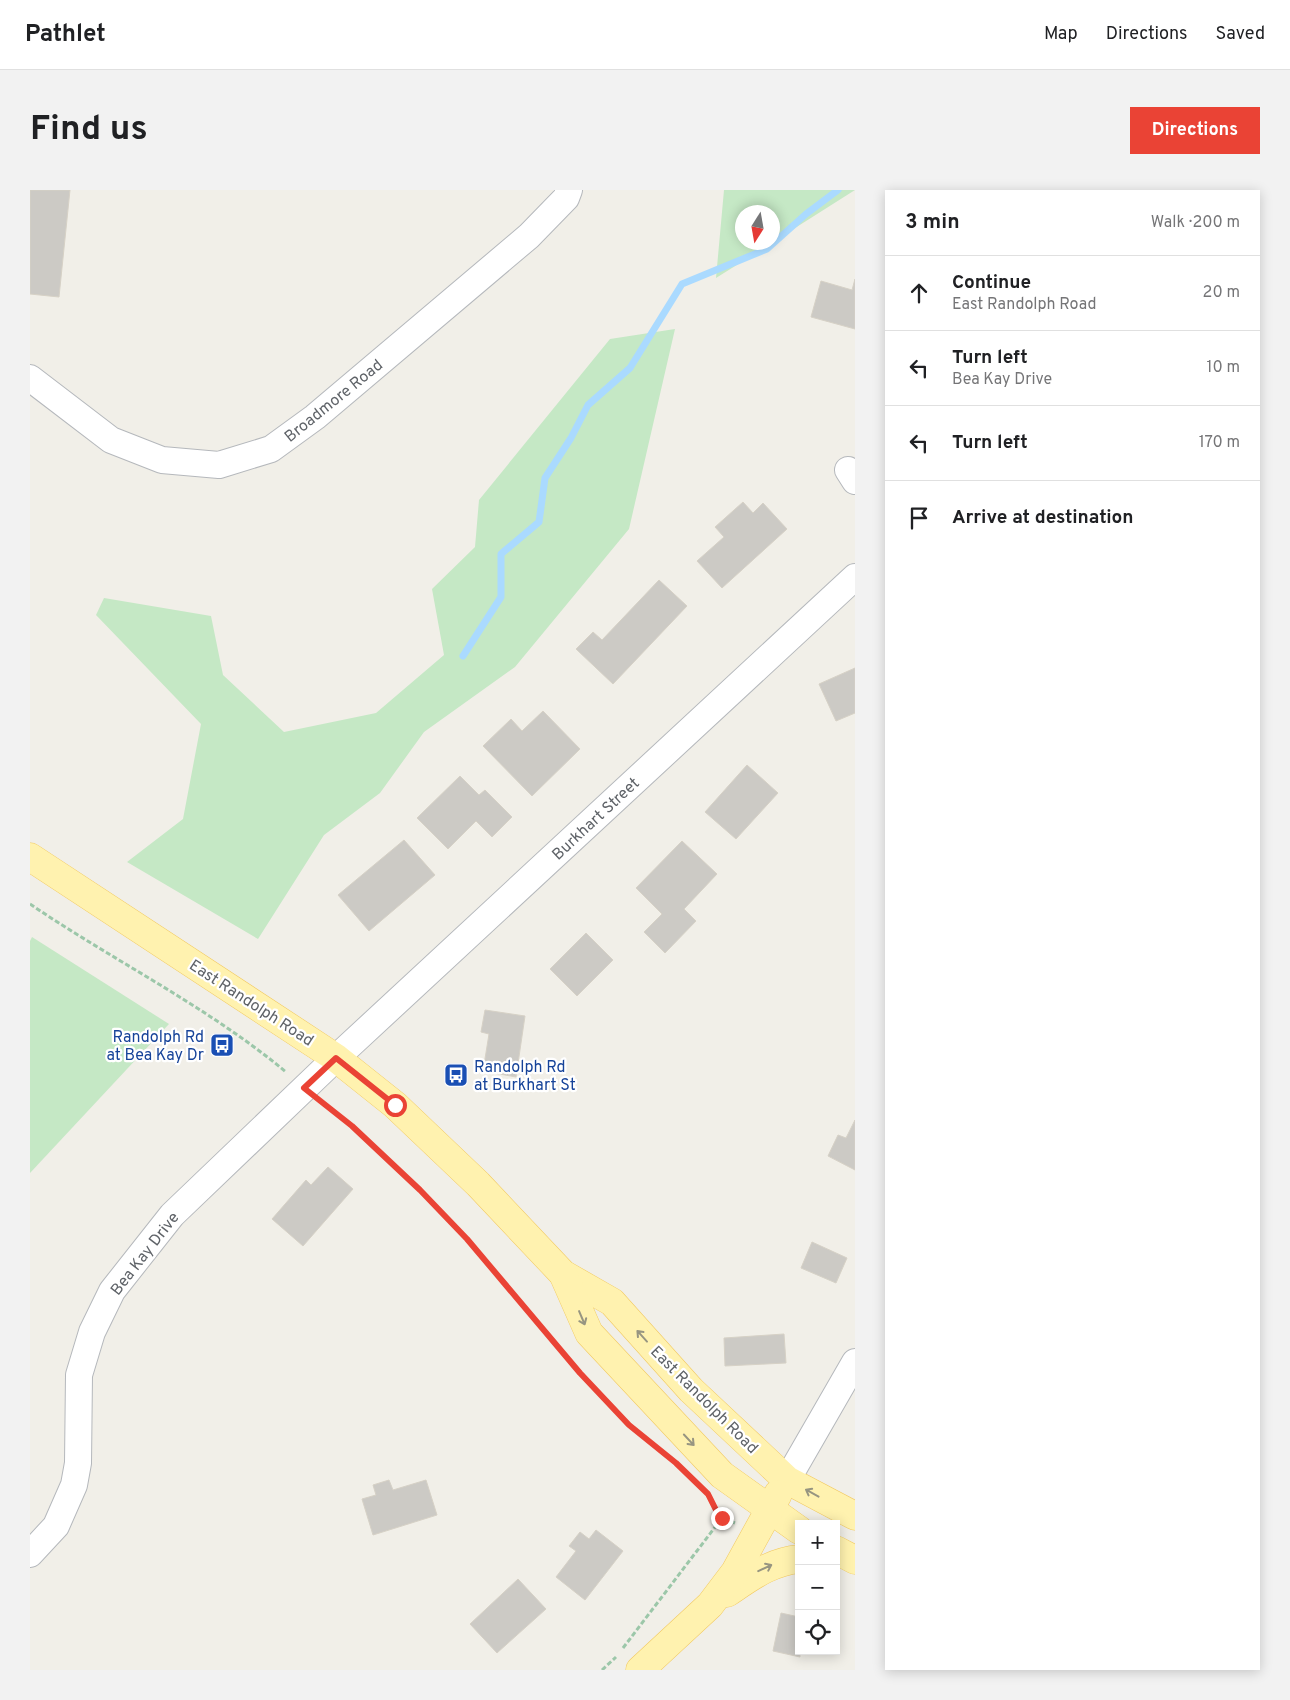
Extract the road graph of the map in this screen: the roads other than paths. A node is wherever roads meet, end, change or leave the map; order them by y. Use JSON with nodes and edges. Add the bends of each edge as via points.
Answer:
{"nodes":[{"id":1,"x":569,"y":190,"type":"edge"},
{"id":2,"x":30,"y":378,"type":"edge"},
{"id":3,"x":855,"y":577,"type":"edge"},
{"id":4,"x":30,"y":857,"type":"edge"},
{"id":5,"x":336,"y":1058,"type":"junction"},
{"id":6,"x":563,"y":1274,"type":"junction"},
{"id":7,"x":855,"y":1362,"type":"edge"},
{"id":8,"x":787,"y":1480,"type":"junction"},
{"id":9,"x":768,"y":1509,"type":"junction"},
{"id":10,"x":855,"y":1516,"type":"edge"},
{"id":11,"x":795,"y":1527,"type":"edge"},
{"id":12,"x":30,"y":1554,"type":"edge"},
{"id":13,"x":795,"y":1559,"type":"edge"},
{"id":14,"x":710,"y":1605,"type":"junction"},
{"id":15,"x":640,"y":1670,"type":"edge"}],
"edges":[{"from":1,"to":2,"type":"street","name":"Broadmore Road","via":[[566,198],[529,236],[315,417],[271,449],[219,465],[162,460],[111,440]]},
{"from":3,"to":5,"type":"street","name":"Burkhart Street"},
{"from":4,"to":5,"type":"main road","name":"East Randolph Road"},
{"from":5,"to":6,"type":"main road","name":"East Randolph Road","via":[[395,1105],[478,1184]]},
{"from":5,"to":12,"type":"street","name":"Bea Kay Drive","via":[[172,1215],[112,1291],[92,1332],[79,1375],[78,1463],[74,1485],[56,1526]]},
{"from":8,"to":6,"type":"main road","name":"East Randolph Road","one_way":true,"via":[[691,1390],[612,1302]]},
{"from":6,"to":9,"type":"main road","name":"East Randolph Road","one_way":true,"via":[[589,1333],[722,1475]]},
{"from":7,"to":8,"type":"street"},
{"from":8,"to":9,"type":"main road"},
{"from":10,"to":8,"type":"main road","name":"East Randolph Road","one_way":true},
{"from":9,"to":11,"type":"main road","name":"East Randolph Road"},
{"from":9,"to":14,"type":"main road","via":[[735,1572]]},
{"from":9,"to":14,"type":"main road","via":[[732,1522],[712,1575]]},
{"from":14,"to":13,"type":"main road","one_way":true,"via":[[759,1570]]},
{"from":14,"to":15,"type":"main road"}]}
